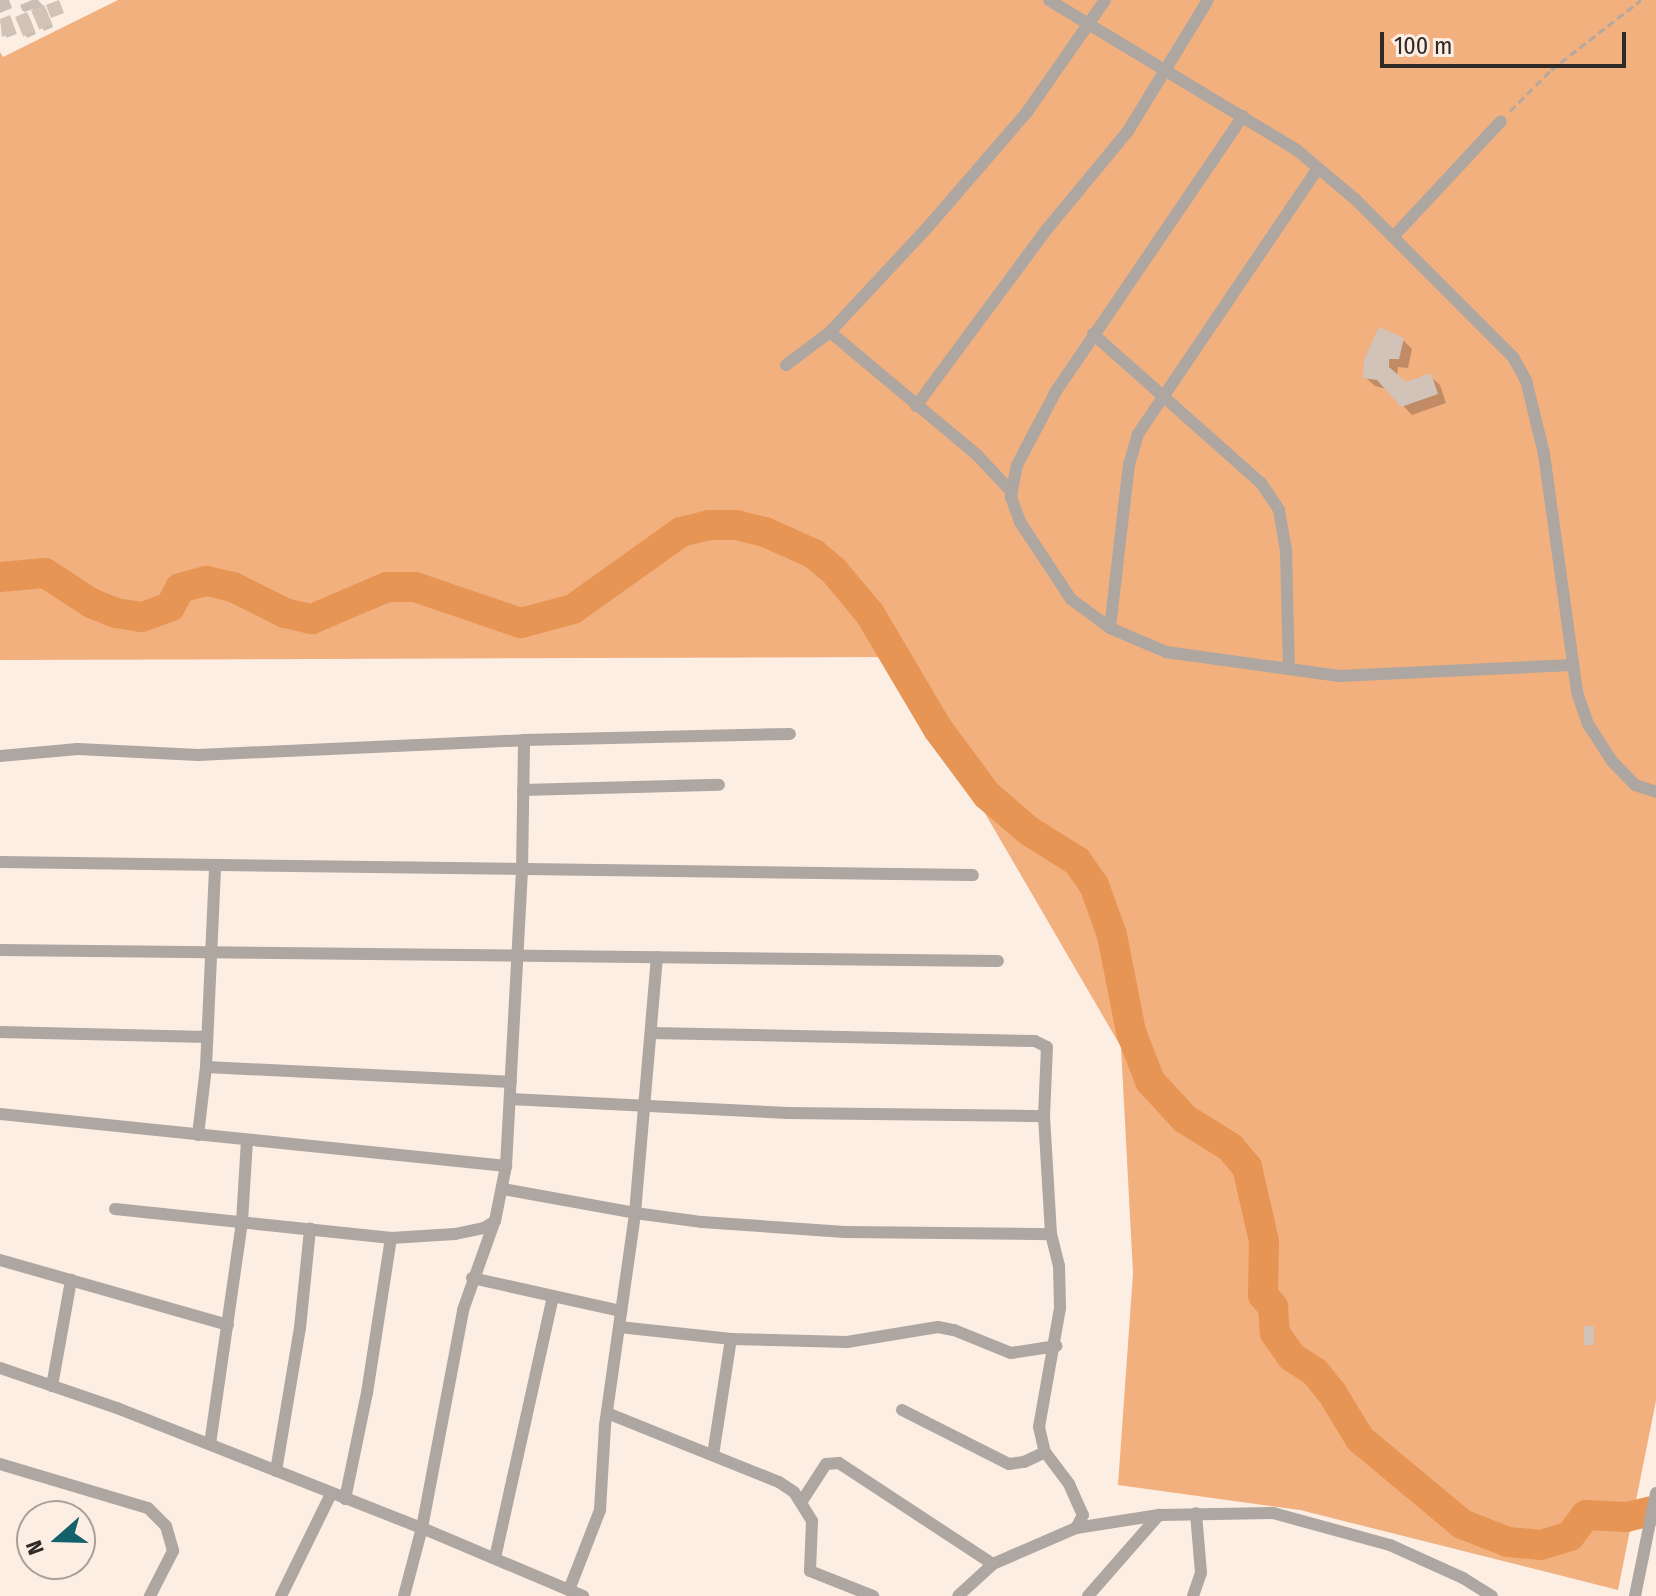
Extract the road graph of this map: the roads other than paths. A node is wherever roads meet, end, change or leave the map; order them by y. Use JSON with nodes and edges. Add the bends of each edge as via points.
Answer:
{"nodes":[{"id":1,"x":1049,"y":0,"type":"edge"},
{"id":2,"x":1105,"y":0,"type":"edge"},
{"id":3,"x":1208,"y":0,"type":"edge"},
{"id":4,"x":1091,"y":25,"type":"junction"},
{"id":5,"x":1167,"y":69,"type":"junction"},
{"id":6,"x":1243,"y":116,"type":"junction"},
{"id":7,"x":1501,"y":121,"type":"road end"},
{"id":8,"x":1318,"y":168,"type":"junction"},
{"id":9,"x":1393,"y":237,"type":"junction"},
{"id":10,"x":830,"y":332,"type":"junction"},
{"id":11,"x":1093,"y":334,"type":"junction"},
{"id":12,"x":786,"y":365,"type":"dead end"},
{"id":13,"x":1164,"y":396,"type":"junction"},
{"id":14,"x":916,"y":406,"type":"junction"},
{"id":15,"x":1012,"y":492,"type":"junction"},
{"id":16,"x":1110,"y":628,"type":"junction"},
{"id":17,"x":1573,"y":665,"type":"junction"},
{"id":18,"x":1289,"y":669,"type":"junction"},
{"id":19,"x":790,"y":734,"type":"dead end"},
{"id":20,"x":524,"y":740,"type":"junction"},
{"id":21,"x":0,"y":756,"type":"edge"},
{"id":22,"x":719,"y":785,"type":"dead end"},
{"id":23,"x":523,"y":790,"type":"junction"},
{"id":24,"x":1656,"y":792,"type":"edge"},
{"id":25,"x":0,"y":862,"type":"edge"},
{"id":26,"x":215,"y":867,"type":"junction"},
{"id":27,"x":522,"y":871,"type":"junction"},
{"id":28,"x":973,"y":875,"type":"dead end"},
{"id":29,"x":0,"y":950,"type":"edge"},
{"id":30,"x":211,"y":951,"type":"junction"},
{"id":31,"x":518,"y":956,"type":"junction"},
{"id":32,"x":657,"y":957,"type":"junction"},
{"id":33,"x":998,"y":961,"type":"dead end"},
{"id":34,"x":0,"y":1032,"type":"edge"},
{"id":35,"x":651,"y":1033,"type":"junction"},
{"id":36,"x":207,"y":1037,"type":"junction"},
{"id":37,"x":206,"y":1067,"type":"junction"},
{"id":38,"x":511,"y":1082,"type":"junction"},
{"id":39,"x":510,"y":1099,"type":"junction"},
{"id":40,"x":646,"y":1107,"type":"junction"},
{"id":41,"x":0,"y":1114,"type":"edge"},
{"id":42,"x":1044,"y":1116,"type":"junction"},
{"id":43,"x":198,"y":1135,"type":"junction"},
{"id":44,"x":247,"y":1141,"type":"junction"},
{"id":45,"x":506,"y":1166,"type":"junction"},
{"id":46,"x":503,"y":1189,"type":"junction"},
{"id":47,"x":115,"y":1209,"type":"dead end"},
{"id":48,"x":635,"y":1213,"type":"junction"},
{"id":49,"x":495,"y":1221,"type":"junction"},
{"id":50,"x":242,"y":1222,"type":"junction"},
{"id":51,"x":310,"y":1229,"type":"junction"},
{"id":52,"x":1051,"y":1234,"type":"junction"},
{"id":53,"x":391,"y":1238,"type":"junction"},
{"id":54,"x":0,"y":1260,"type":"edge"},
{"id":55,"x":472,"y":1278,"type":"junction"},
{"id":56,"x":71,"y":1280,"type":"junction"},
{"id":57,"x":553,"y":1296,"type":"junction"},
{"id":58,"x":621,"y":1311,"type":"junction"},
{"id":59,"x":228,"y":1325,"type":"junction"},
{"id":60,"x":619,"y":1327,"type":"junction"},
{"id":61,"x":731,"y":1339,"type":"junction"},
{"id":62,"x":1056,"y":1346,"type":"junction"},
{"id":63,"x":0,"y":1368,"type":"edge"},
{"id":64,"x":52,"y":1386,"type":"junction"},
{"id":65,"x":902,"y":1410,"type":"dead end"},
{"id":66,"x":607,"y":1413,"type":"junction"},
{"id":67,"x":210,"y":1444,"type":"junction"},
{"id":68,"x":1045,"y":1452,"type":"junction"},
{"id":69,"x":713,"y":1455,"type":"junction"},
{"id":70,"x":0,"y":1464,"type":"edge"},
{"id":71,"x":276,"y":1471,"type":"junction"},
{"id":72,"x":1656,"y":1493,"type":"edge"},
{"id":73,"x":331,"y":1494,"type":"junction"},
{"id":74,"x":345,"y":1499,"type":"junction"},
{"id":75,"x":802,"y":1501,"type":"junction"},
{"id":76,"x":1196,"y":1513,"type":"junction"},
{"id":77,"x":1159,"y":1515,"type":"junction"},
{"id":78,"x":422,"y":1528,"type":"junction"},
{"id":79,"x":1076,"y":1528,"type":"junction"},
{"id":80,"x":495,"y":1558,"type":"junction"},
{"id":81,"x":993,"y":1564,"type":"junction"},
{"id":82,"x":569,"y":1590,"type":"junction"},
{"id":83,"x":150,"y":1596,"type":"edge"},
{"id":84,"x":281,"y":1596,"type":"edge"},
{"id":85,"x":404,"y":1596,"type":"edge"},
{"id":86,"x":583,"y":1596,"type":"edge"},
{"id":87,"x":873,"y":1596,"type":"edge"},
{"id":88,"x":958,"y":1596,"type":"edge"},
{"id":89,"x":1088,"y":1596,"type":"edge"},
{"id":90,"x":1193,"y":1596,"type":"edge"},
{"id":91,"x":1492,"y":1596,"type":"edge"},
{"id":92,"x":1635,"y":1596,"type":"edge"}],
"edges":[{"from":1,"to":4,"type":"street"},
{"from":2,"to":4,"type":"street"},
{"from":3,"to":5,"type":"street"},
{"from":4,"to":5,"type":"street"},
{"from":4,"to":10,"type":"street","via":[[1027,112]]},
{"from":5,"to":6,"type":"street"},
{"from":5,"to":14,"type":"street","via":[[1128,131],[992,300]]},
{"from":6,"to":8,"type":"street"},
{"from":6,"to":11,"type":"street"},
{"from":7,"to":9,"type":"street"},
{"from":8,"to":9,"type":"street"},
{"from":8,"to":13,"type":"street"},
{"from":9,"to":17,"type":"street","via":[[1513,357],[1526,380],[1544,454]]},
{"from":10,"to":12,"type":"street"},
{"from":10,"to":14,"type":"street"},
{"from":11,"to":13,"type":"street"},
{"from":11,"to":15,"type":"street","via":[[1017,465]]},
{"from":13,"to":16,"type":"street","via":[[1138,434],[1129,465]]},
{"from":13,"to":18,"type":"street","via":[[1261,483],[1279,510],[1286,550]]},
{"from":14,"to":15,"type":"street","via":[[977,455]]},
{"from":15,"to":16,"type":"street","via":[[1020,522],[1071,599]]},
{"from":16,"to":18,"type":"street","via":[[1166,652]]},
{"from":17,"to":18,"type":"street","via":[[1339,676]]},
{"from":17,"to":24,"type":"street","via":[[1588,724],[1612,761],[1635,785]]},
{"from":19,"to":20,"type":"street"},
{"from":20,"to":21,"type":"street","via":[[227,754],[78,749]]},
{"from":20,"to":23,"type":"street"},
{"from":22,"to":23,"type":"street"},
{"from":23,"to":27,"type":"street"},
{"from":25,"to":26,"type":"street"},
{"from":26,"to":27,"type":"street"},
{"from":26,"to":30,"type":"street"},
{"from":27,"to":28,"type":"street"},
{"from":27,"to":31,"type":"street"},
{"from":29,"to":30,"type":"street"},
{"from":30,"to":31,"type":"street"},
{"from":30,"to":36,"type":"street"},
{"from":31,"to":32,"type":"street"},
{"from":31,"to":38,"type":"street"},
{"from":32,"to":33,"type":"street"},
{"from":32,"to":35,"type":"street"},
{"from":34,"to":36,"type":"street"},
{"from":35,"to":40,"type":"street"},
{"from":35,"to":42,"type":"street","via":[[1035,1041],[1044,1043],[1049,1054]]},
{"from":36,"to":37,"type":"street"},
{"from":37,"to":38,"type":"street"},
{"from":37,"to":43,"type":"street"},
{"from":38,"to":39,"type":"street"},
{"from":39,"to":40,"type":"street"},
{"from":39,"to":45,"type":"street"},
{"from":40,"to":42,"type":"street"},
{"from":40,"to":48,"type":"street"},
{"from":41,"to":43,"type":"street"},
{"from":42,"to":52,"type":"street"},
{"from":43,"to":44,"type":"street"},
{"from":44,"to":45,"type":"street"},
{"from":44,"to":50,"type":"street"},
{"from":45,"to":46,"type":"street"},
{"from":46,"to":48,"type":"street"},
{"from":46,"to":49,"type":"street"},
{"from":47,"to":50,"type":"street"},
{"from":48,"to":52,"type":"street","via":[[845,1232]]},
{"from":48,"to":58,"type":"street"},
{"from":49,"to":53,"type":"street","via":[[455,1234]]},
{"from":49,"to":55,"type":"street"},
{"from":50,"to":51,"type":"street"},
{"from":50,"to":59,"type":"street"},
{"from":51,"to":53,"type":"street"},
{"from":51,"to":71,"type":"street"},
{"from":52,"to":62,"type":"street","via":[[1060,1283]]},
{"from":53,"to":74,"type":"street"},
{"from":54,"to":56,"type":"street"},
{"from":55,"to":57,"type":"street"},
{"from":55,"to":78,"type":"street"},
{"from":56,"to":59,"type":"street"},
{"from":56,"to":64,"type":"street"},
{"from":57,"to":58,"type":"street"},
{"from":57,"to":80,"type":"street"},
{"from":58,"to":60,"type":"street"},
{"from":59,"to":67,"type":"street"},
{"from":60,"to":61,"type":"street"},
{"from":60,"to":66,"type":"street"},
{"from":61,"to":62,"type":"street","via":[[847,1342],[938,1327],[1011,1353]]},
{"from":61,"to":69,"type":"street"},
{"from":62,"to":68,"type":"street","via":[[1039,1427]]},
{"from":63,"to":64,"type":"street"},
{"from":64,"to":67,"type":"street"},
{"from":65,"to":68,"type":"street","via":[[1009,1464]]},
{"from":66,"to":69,"type":"street"},
{"from":66,"to":82,"type":"street","via":[[600,1510]]},
{"from":67,"to":71,"type":"street"},
{"from":68,"to":79,"type":"street","via":[[1082,1507]]},
{"from":69,"to":75,"type":"street","via":[[779,1482]]},
{"from":70,"to":83,"type":"street","via":[[148,1508],[166,1526],[173,1551]]},
{"from":71,"to":73,"type":"street"},
{"from":72,"to":92,"type":"street"},
{"from":73,"to":74,"type":"street"},
{"from":73,"to":84,"type":"street"},
{"from":74,"to":78,"type":"street"},
{"from":75,"to":81,"type":"street","via":[[826,1464],[839,1463]]},
{"from":75,"to":87,"type":"street","via":[[812,1521],[810,1571]]},
{"from":76,"to":77,"type":"street"},
{"from":76,"to":90,"type":"street","via":[[1201,1573]]},
{"from":76,"to":91,"type":"street","via":[[1273,1513],[1348,1531],[1390,1545]]},
{"from":77,"to":79,"type":"street"},
{"from":77,"to":89,"type":"street"},
{"from":78,"to":80,"type":"street"},
{"from":78,"to":85,"type":"street"},
{"from":79,"to":81,"type":"street"},
{"from":80,"to":82,"type":"street"},
{"from":81,"to":88,"type":"street"},
{"from":82,"to":86,"type":"street"}]}
